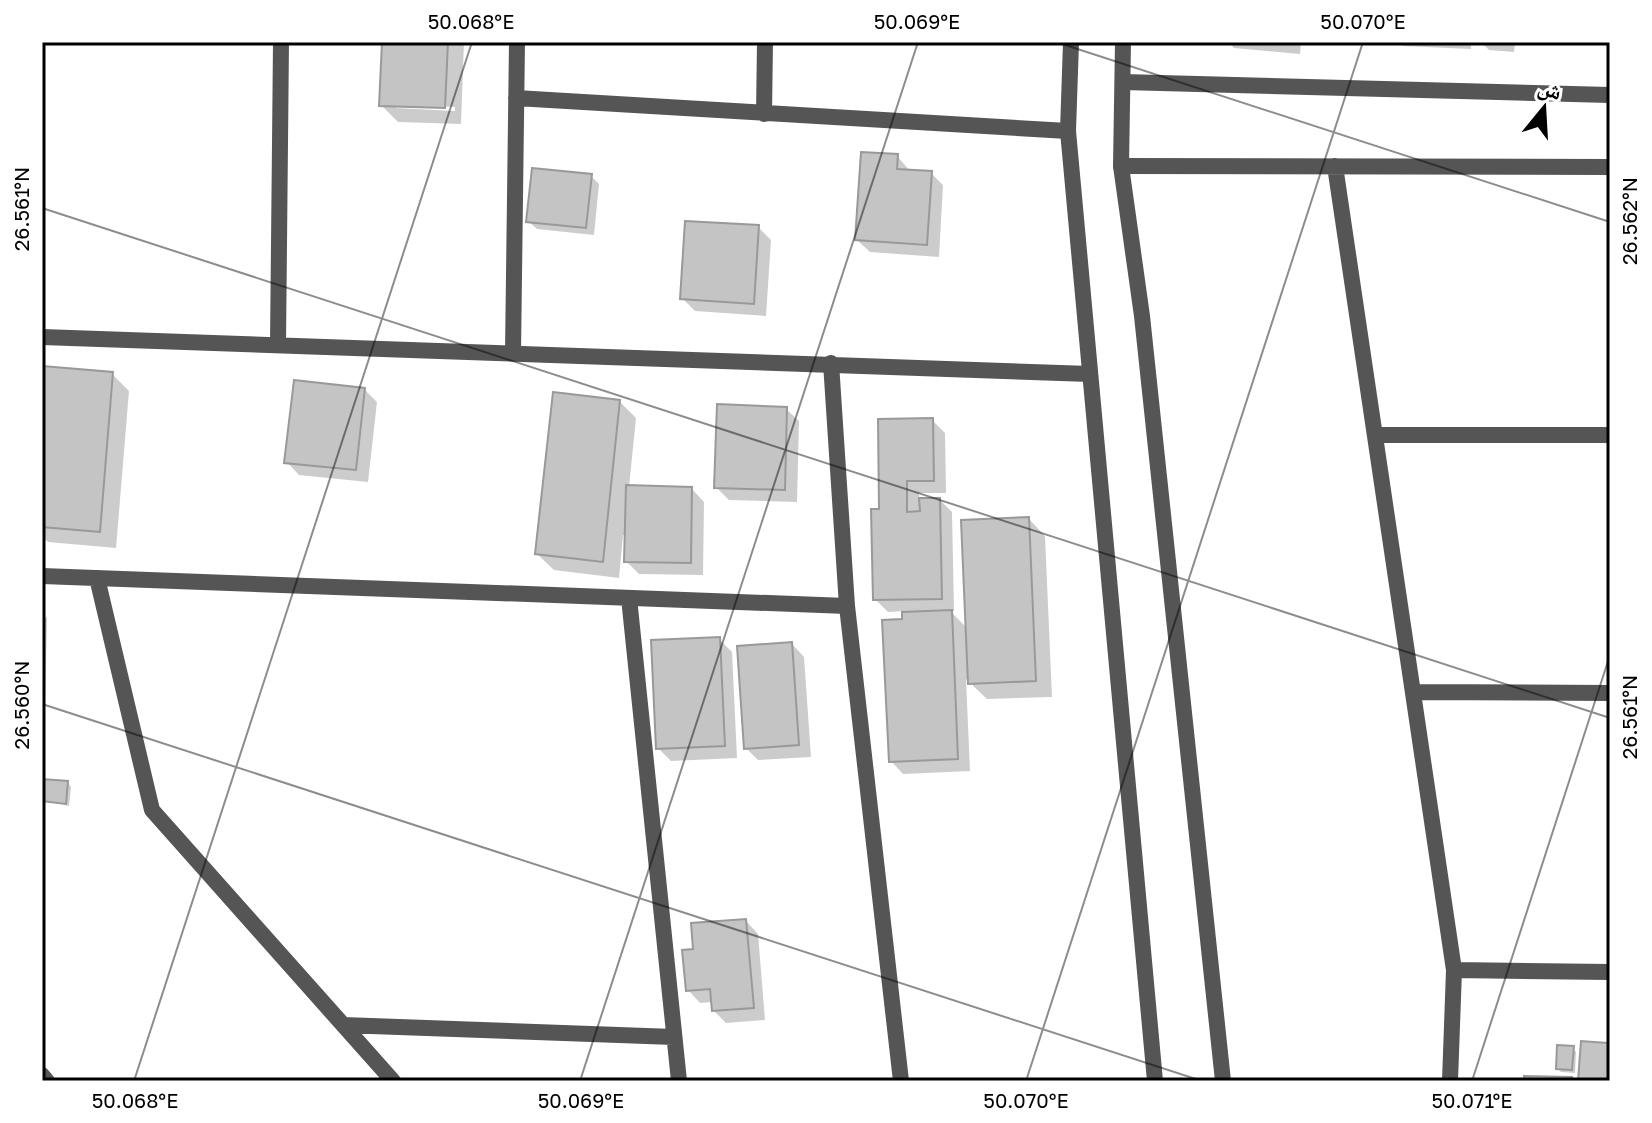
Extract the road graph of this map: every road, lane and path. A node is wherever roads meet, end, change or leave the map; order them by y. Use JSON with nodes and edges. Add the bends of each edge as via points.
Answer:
{"nodes":[{"id":1,"x":281,"y":42,"type":"edge"},
{"id":2,"x":517,"y":42,"type":"edge"},
{"id":3,"x":765,"y":42,"type":"edge"},
{"id":4,"x":1071,"y":42,"type":"edge"},
{"id":5,"x":1123,"y":42,"type":"edge"},
{"id":6,"x":1123,"y":82,"type":"junction"},
{"id":7,"x":1610,"y":95,"type":"edge"},
{"id":8,"x":516,"y":98,"type":"junction"},
{"id":9,"x":764,"y":114,"type":"junction"},
{"id":10,"x":1068,"y":131,"type":"junction"},
{"id":11,"x":1121,"y":166,"type":"junction"},
{"id":12,"x":1335,"y":166,"type":"junction"},
{"id":13,"x":1610,"y":167,"type":"edge"},
{"id":14,"x":42,"y":337,"type":"edge"},
{"id":15,"x":278,"y":345,"type":"junction"},
{"id":16,"x":513,"y":353,"type":"junction"},
{"id":17,"x":831,"y":363,"type":"junction"},
{"id":18,"x":1090,"y":374,"type":"junction"},
{"id":19,"x":1375,"y":435,"type":"junction"},
{"id":20,"x":1610,"y":435,"type":"edge"},
{"id":21,"x":42,"y":576,"type":"edge"},
{"id":22,"x":97,"y":578,"type":"junction"},
{"id":23,"x":629,"y":598,"type":"junction"},
{"id":24,"x":847,"y":606,"type":"junction"},
{"id":25,"x":1413,"y":692,"type":"junction"},
{"id":26,"x":1610,"y":693,"type":"edge"},
{"id":27,"x":1454,"y":970,"type":"junction"},
{"id":28,"x":1610,"y":972,"type":"edge"},
{"id":29,"x":343,"y":1025,"type":"junction"},
{"id":30,"x":674,"y":1037,"type":"junction"},
{"id":31,"x":42,"y":1075,"type":"edge"},
{"id":32,"x":47,"y":1081,"type":"edge"},
{"id":33,"x":393,"y":1081,"type":"edge"},
{"id":34,"x":679,"y":1081,"type":"edge"},
{"id":35,"x":901,"y":1081,"type":"edge"},
{"id":36,"x":1155,"y":1081,"type":"edge"},
{"id":37,"x":1223,"y":1081,"type":"edge"},
{"id":38,"x":1450,"y":1081,"type":"edge"}],
"edges":[{"from":1,"to":15,"type":"street"},
{"from":2,"to":8,"type":"street"},
{"from":3,"to":9,"type":"street"},
{"from":4,"to":10,"type":"street"},
{"from":5,"to":6,"type":"street"},
{"from":6,"to":7,"type":"street"},
{"from":6,"to":11,"type":"street"},
{"from":8,"to":9,"type":"street"},
{"from":8,"to":16,"type":"street"},
{"from":9,"to":10,"type":"street"},
{"from":10,"to":18,"type":"street"},
{"from":11,"to":12,"type":"street"},
{"from":11,"to":37,"type":"street","via":[[1144,332]]},
{"from":12,"to":13,"type":"street"},
{"from":12,"to":19,"type":"street"},
{"from":14,"to":15,"type":"street"},
{"from":15,"to":16,"type":"street"},
{"from":16,"to":17,"type":"street"},
{"from":17,"to":18,"type":"street"},
{"from":17,"to":24,"type":"street"},
{"from":18,"to":36,"type":"street"},
{"from":19,"to":20,"type":"street"},
{"from":19,"to":25,"type":"street"},
{"from":21,"to":22,"type":"street"},
{"from":22,"to":23,"type":"street"},
{"from":22,"to":29,"type":"street","via":[[152,810]]},
{"from":23,"to":24,"type":"street"},
{"from":23,"to":30,"type":"street"},
{"from":24,"to":35,"type":"street"},
{"from":25,"to":26,"type":"street"},
{"from":25,"to":27,"type":"street"},
{"from":27,"to":28,"type":"street"},
{"from":27,"to":38,"type":"street"},
{"from":29,"to":30,"type":"street"},
{"from":29,"to":33,"type":"street"},
{"from":30,"to":34,"type":"street"},
{"from":31,"to":32,"type":"street"}]}
